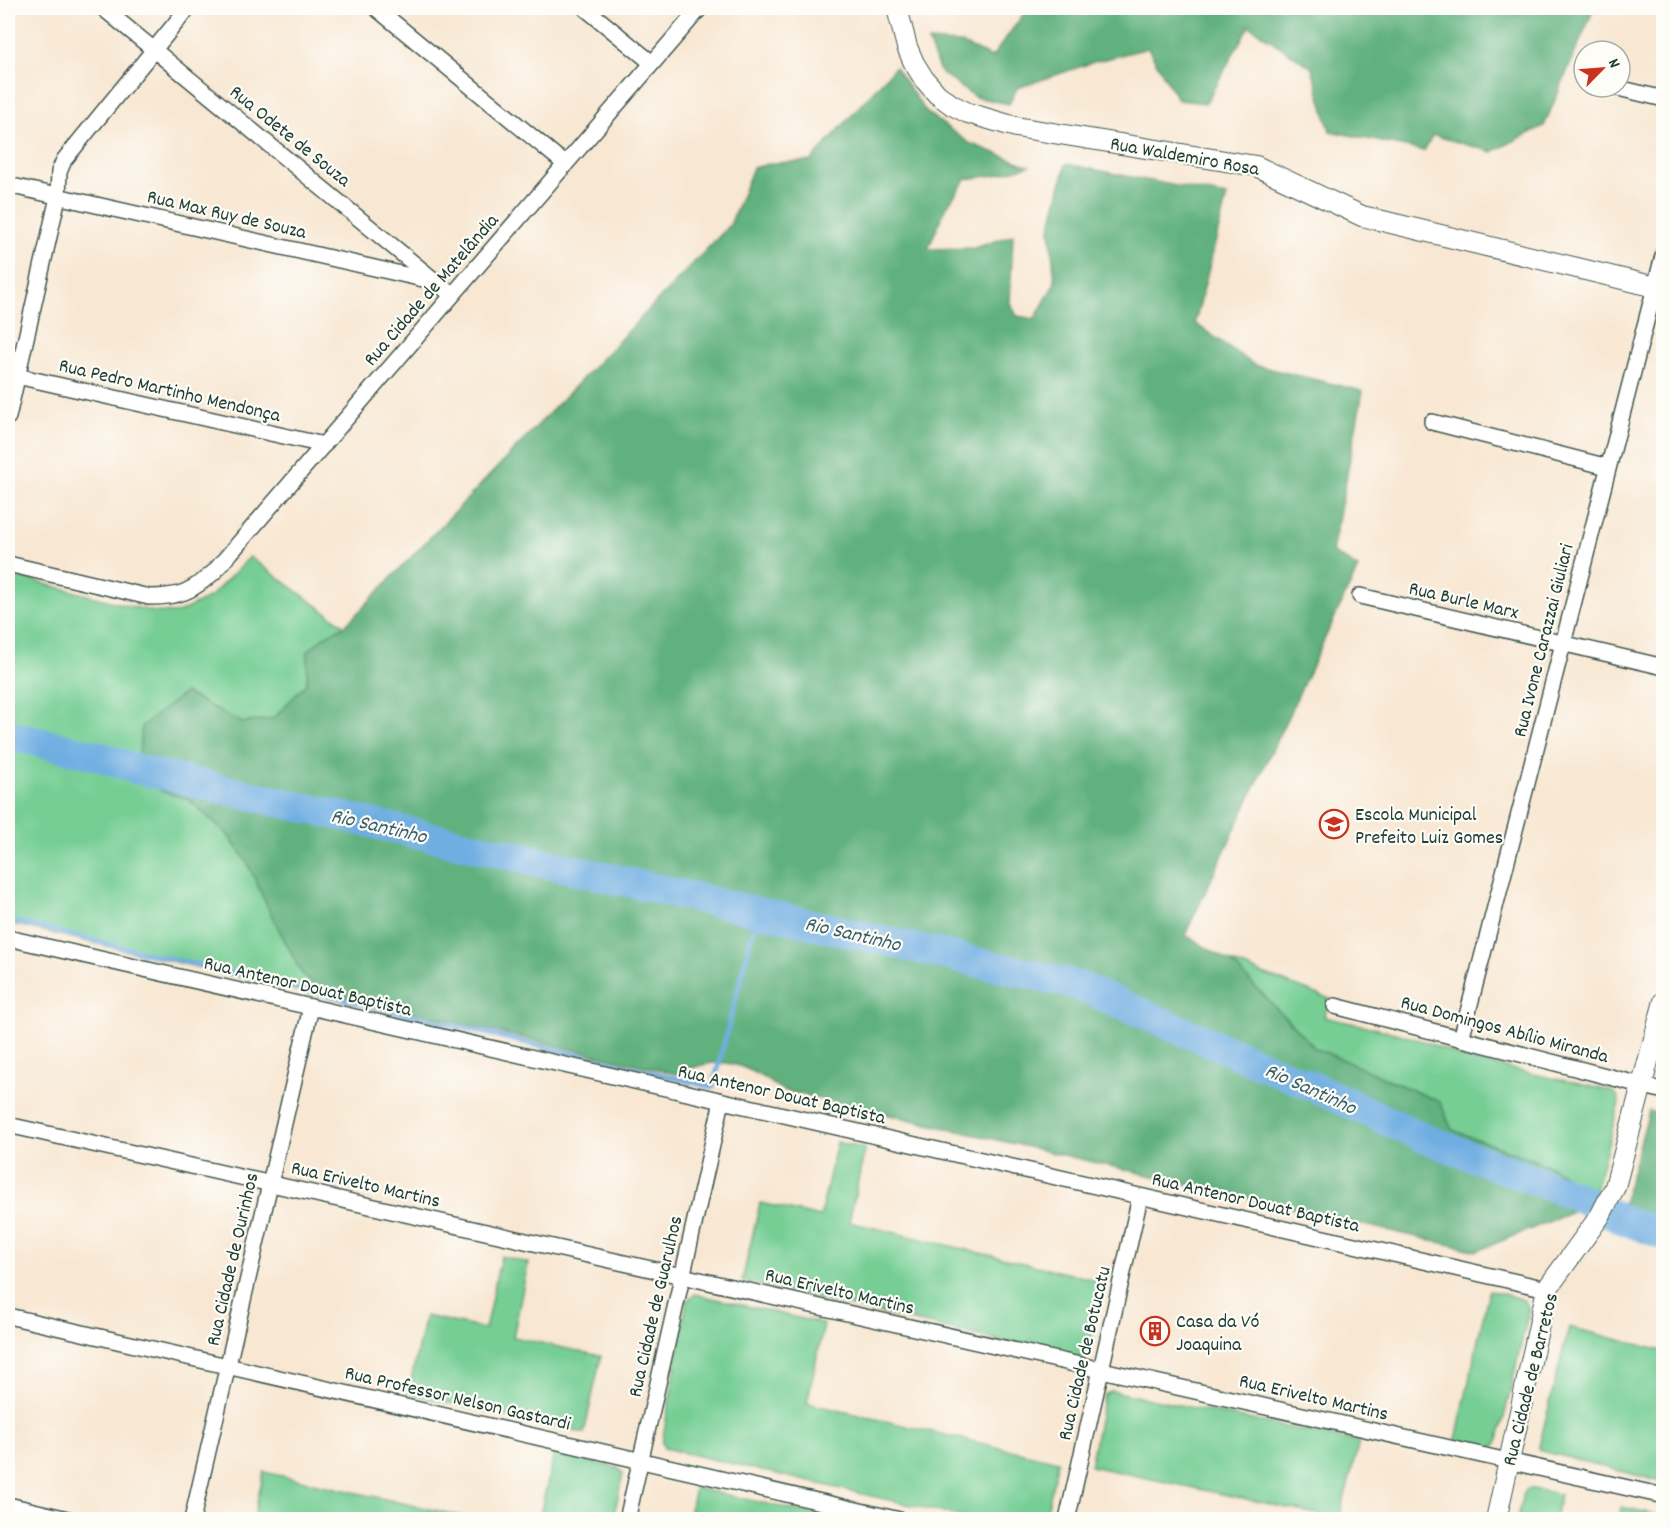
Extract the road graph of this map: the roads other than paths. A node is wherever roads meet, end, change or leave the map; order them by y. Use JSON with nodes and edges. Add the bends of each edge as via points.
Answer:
{"nodes":[{"id":1,"x":103,"y":8,"type":"edge"},
{"id":2,"x":188,"y":8,"type":"edge"},
{"id":3,"x":376,"y":8,"type":"edge"},
{"id":4,"x":585,"y":8,"type":"edge"},
{"id":5,"x":700,"y":8,"type":"edge"},
{"id":6,"x":897,"y":8,"type":"edge"},
{"id":7,"x":154,"y":49,"type":"junction"},
{"id":8,"x":652,"y":63,"type":"junction"},
{"id":9,"x":1632,"y":91,"type":"edge"},
{"id":10,"x":1664,"y":99,"type":"edge"},
{"id":11,"x":565,"y":164,"type":"junction"},
{"id":12,"x":8,"y":185,"type":"edge"},
{"id":13,"x":58,"y":197,"type":"junction"},
{"id":14,"x":1664,"y":252,"type":"edge"},
{"id":15,"x":437,"y":282,"type":"junction"},
{"id":16,"x":1659,"y":288,"type":"edge"},
{"id":17,"x":452,"y":295,"type":"junction"},
{"id":18,"x":12,"y":375,"type":"edge"},
{"id":19,"x":8,"y":417,"type":"edge"},
{"id":20,"x":1432,"y":422,"type":"dead end"},
{"id":21,"x":324,"y":445,"type":"junction"},
{"id":22,"x":1608,"y":467,"type":"junction"},
{"id":23,"x":8,"y":564,"type":"edge"},
{"id":24,"x":1360,"y":596,"type":"dead end"},
{"id":25,"x":1563,"y":644,"type":"junction"},
{"id":26,"x":1664,"y":667,"type":"edge"},
{"id":27,"x":8,"y":938,"type":"edge"},
{"id":28,"x":1664,"y":1001,"type":"edge"},
{"id":29,"x":1335,"y":1006,"type":"dead end"},
{"id":30,"x":311,"y":1007,"type":"junction"},
{"id":31,"x":1461,"y":1039,"type":"junction"},
{"id":32,"x":1642,"y":1086,"type":"junction"},
{"id":33,"x":1664,"y":1091,"type":"edge"},
{"id":34,"x":722,"y":1101,"type":"junction"},
{"id":35,"x":8,"y":1125,"type":"edge"},
{"id":36,"x":270,"y":1184,"type":"junction"},
{"id":37,"x":1140,"y":1197,"type":"junction"},
{"id":38,"x":682,"y":1276,"type":"junction"},
{"id":39,"x":1547,"y":1289,"type":"junction"},
{"id":40,"x":8,"y":1316,"type":"edge"},
{"id":41,"x":228,"y":1366,"type":"junction"},
{"id":42,"x":1101,"y":1370,"type":"junction"},
{"id":43,"x":641,"y":1460,"type":"junction"},
{"id":44,"x":1509,"y":1461,"type":"junction"},
{"id":45,"x":1664,"y":1496,"type":"edge"},
{"id":46,"x":8,"y":1505,"type":"edge"},
{"id":47,"x":72,"y":1520,"type":"edge"},
{"id":48,"x":192,"y":1520,"type":"edge"},
{"id":49,"x":627,"y":1520,"type":"edge"},
{"id":50,"x":900,"y":1520,"type":"edge"},
{"id":51,"x":1066,"y":1520,"type":"edge"},
{"id":52,"x":1496,"y":1520,"type":"edge"}],
"edges":[{"from":1,"to":7,"type":"street","name":"Rua Odete de Souza"},
{"from":2,"to":7,"type":"street"},
{"from":3,"to":11,"type":"street"},
{"from":4,"to":8,"type":"street"},
{"from":5,"to":8,"type":"street","name":"Rua Cidade de Matelândia"},
{"from":6,"to":16,"type":"street","name":"Rua Waldemiro Rosa","via":[[907,46],[924,79],[937,94],[968,113],[1017,127],[1256,166],[1362,216]]},
{"from":7,"to":13,"type":"street","via":[[64,160],[59,172]]},
{"from":7,"to":15,"type":"street","name":"Rua Odete de Souza"},
{"from":8,"to":11,"type":"street","name":"Rua Cidade de Matelândia"},
{"from":9,"to":10,"type":"street"},
{"from":11,"to":17,"type":"street","name":"Rua Cidade de Matelândia"},
{"from":12,"to":13,"type":"street","name":"Rua Max Ruy de Souza"},
{"from":13,"to":15,"type":"street","name":"Rua Max Ruy de Souza"},
{"from":13,"to":18,"type":"street"},
{"from":14,"to":16,"type":"street","name":"Rua Ivone Carazzai Giuliari"},
{"from":15,"to":17,"type":"street","name":"Rua Odete de Souza"},
{"from":16,"to":22,"type":"street","name":"Rua Ivone Carazzai Giuliari"},
{"from":17,"to":21,"type":"street","name":"Rua Cidade de Matelândia"},
{"from":18,"to":19,"type":"street"},
{"from":18,"to":21,"type":"street","name":"Rua Pedro Martinho Mendonça"},
{"from":20,"to":22,"type":"street"},
{"from":21,"to":23,"type":"street","name":"Rua Cidade de Matelândia","via":[[214,572],[187,592],[149,597]]},
{"from":22,"to":25,"type":"street","name":"Rua Ivone Carazzai Giuliari"},
{"from":24,"to":25,"type":"street","name":"Rua Burle Marx"},
{"from":25,"to":26,"type":"street","name":"Rua Burle Marx"},
{"from":25,"to":31,"type":"street","name":"Rua Ivone Carazzai Giuliari"},
{"from":27,"to":30,"type":"street","name":"Rua Antenor Douat Baptista"},
{"from":28,"to":32,"type":"street","name":"Rua Cidade de Barretos"},
{"from":29,"to":31,"type":"street","name":"Rua Domingos Abílio Miranda"},
{"from":30,"to":34,"type":"street","name":"Rua Antenor Douat Baptista"},
{"from":30,"to":36,"type":"street","name":"Rua Cidade de Ourinhos"},
{"from":31,"to":32,"type":"street","name":"Rua Domingos Abílio Miranda"},
{"from":32,"to":33,"type":"street","name":"Rua Domingos Abílio Miranda"},
{"from":32,"to":39,"type":"street","name":"Rua Cidade de Barretos","via":[[1620,1171],[1604,1208]]},
{"from":34,"to":37,"type":"street","name":"Rua Antenor Douat Baptista"},
{"from":34,"to":38,"type":"street","name":"Rua Cidade de Guarulhos"},
{"from":35,"to":36,"type":"street","name":"Rua Erivelto Martins"},
{"from":36,"to":38,"type":"street","name":"Rua Erivelto Martins"},
{"from":36,"to":41,"type":"street","name":"Rua Cidade de Ourinhos"},
{"from":37,"to":39,"type":"street","name":"Rua Antenor Douat Baptista"},
{"from":37,"to":42,"type":"street","name":"Rua Cidade de Botucatu"},
{"from":38,"to":42,"type":"street","name":"Rua Erivelto Martins"},
{"from":38,"to":43,"type":"street","name":"Rua Cidade de Guarulhos"},
{"from":39,"to":44,"type":"street","name":"Rua Cidade de Barretos"},
{"from":40,"to":41,"type":"street","name":"Rua Professor Nelson Gastardi"},
{"from":41,"to":43,"type":"street","name":"Rua Professor Nelson Gastardi"},
{"from":41,"to":48,"type":"street","name":"Rua Cidade de Ourinhos"},
{"from":42,"to":44,"type":"street","name":"Rua Erivelto Martins"},
{"from":42,"to":51,"type":"street","name":"Rua Cidade de Botucatu"},
{"from":43,"to":49,"type":"street","name":"Rua Cidade de Guarulhos"},
{"from":43,"to":50,"type":"street","name":"Rua Professor Nelson Gastardi"},
{"from":44,"to":45,"type":"street","name":"Rua Erivelto Martins"},
{"from":44,"to":52,"type":"street","name":"Rua Cidade de Barretos"},
{"from":46,"to":47,"type":"street"}]}
